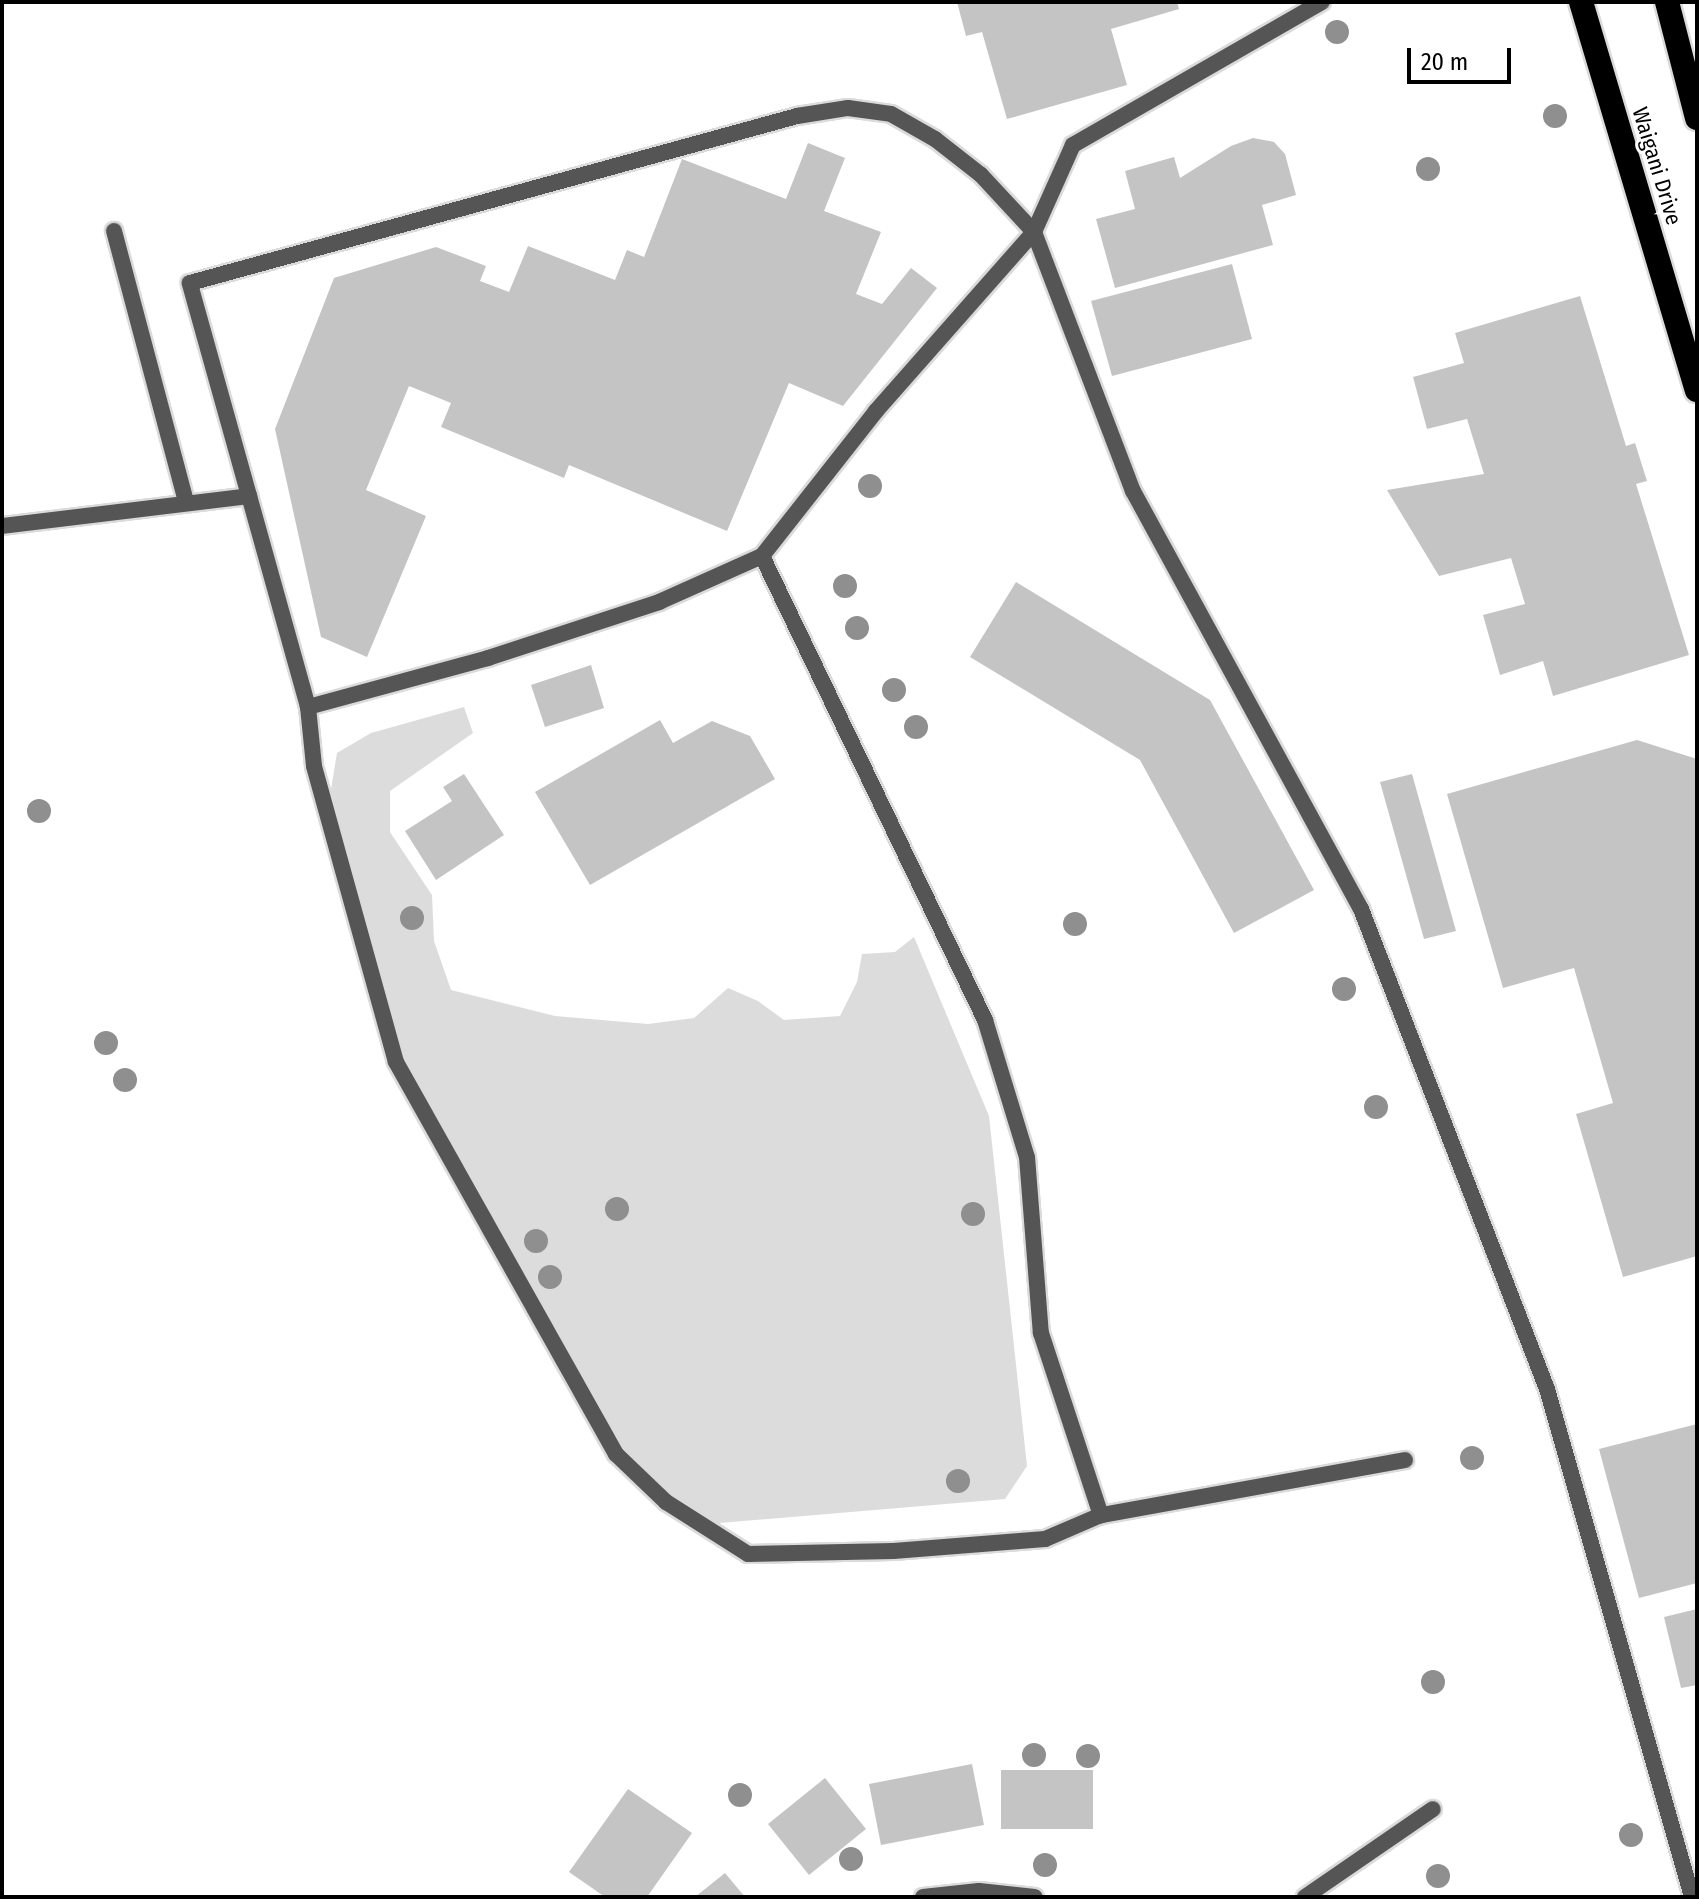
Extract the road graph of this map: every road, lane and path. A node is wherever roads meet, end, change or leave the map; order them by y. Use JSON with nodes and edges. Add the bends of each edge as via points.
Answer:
{"nodes":[{"id":1,"x":1322,"y":2,"type":"edge"},
{"id":2,"x":1581,"y":2,"type":"edge"},
{"id":3,"x":1667,"y":2,"type":"edge"},
{"id":4,"x":1697,"y":118,"type":"edge"},
{"id":5,"x":114,"y":231,"type":"dead end"},
{"id":6,"x":1034,"y":232,"type":"junction"},
{"id":7,"x":1697,"y":390,"type":"edge"},
{"id":8,"x":249,"y":496,"type":"junction"},
{"id":9,"x":186,"y":501,"type":"junction"},
{"id":10,"x":2,"y":526,"type":"edge"},
{"id":11,"x":762,"y":556,"type":"junction"},
{"id":12,"x":308,"y":707,"type":"junction"},
{"id":13,"x":1405,"y":1460,"type":"dead end"},
{"id":14,"x":1101,"y":1515,"type":"junction"},
{"id":15,"x":1433,"y":1809,"type":"dead end"},
{"id":16,"x":923,"y":1897,"type":"edge"},
{"id":17,"x":1035,"y":1897,"type":"edge"},
{"id":18,"x":1305,"y":1897,"type":"edge"},
{"id":19,"x":1692,"y":1897,"type":"edge"}],
"edges":[{"from":1,"to":6,"type":"street","via":[[1073,145]]},
{"from":2,"to":7,"type":"highway","name":"Waigani Drive"},
{"from":3,"to":4,"type":"highway"},
{"from":5,"to":9,"type":"street"},
{"from":6,"to":8,"type":"street","via":[[981,175],[935,139],[891,114],[848,108],[797,116],[190,283]]},
{"from":6,"to":11,"type":"street","via":[[876,411]]},
{"from":6,"to":19,"type":"street","via":[[1133,491],[1361,909],[1547,1389]]},
{"from":8,"to":9,"type":"street"},
{"from":8,"to":12,"type":"street"},
{"from":9,"to":10,"type":"street"},
{"from":11,"to":12,"type":"street","via":[[659,602],[488,658]]},
{"from":11,"to":14,"type":"street","via":[[985,1020],[1027,1157],[1041,1333]]},
{"from":12,"to":14,"type":"street","via":[[314,766],[396,1062],[616,1454],[666,1502],[748,1554],[893,1551],[1045,1539]]},
{"from":13,"to":14,"type":"street"},
{"from":15,"to":18,"type":"street"},
{"from":16,"to":17,"type":"street","via":[[979,1891]]}]}
